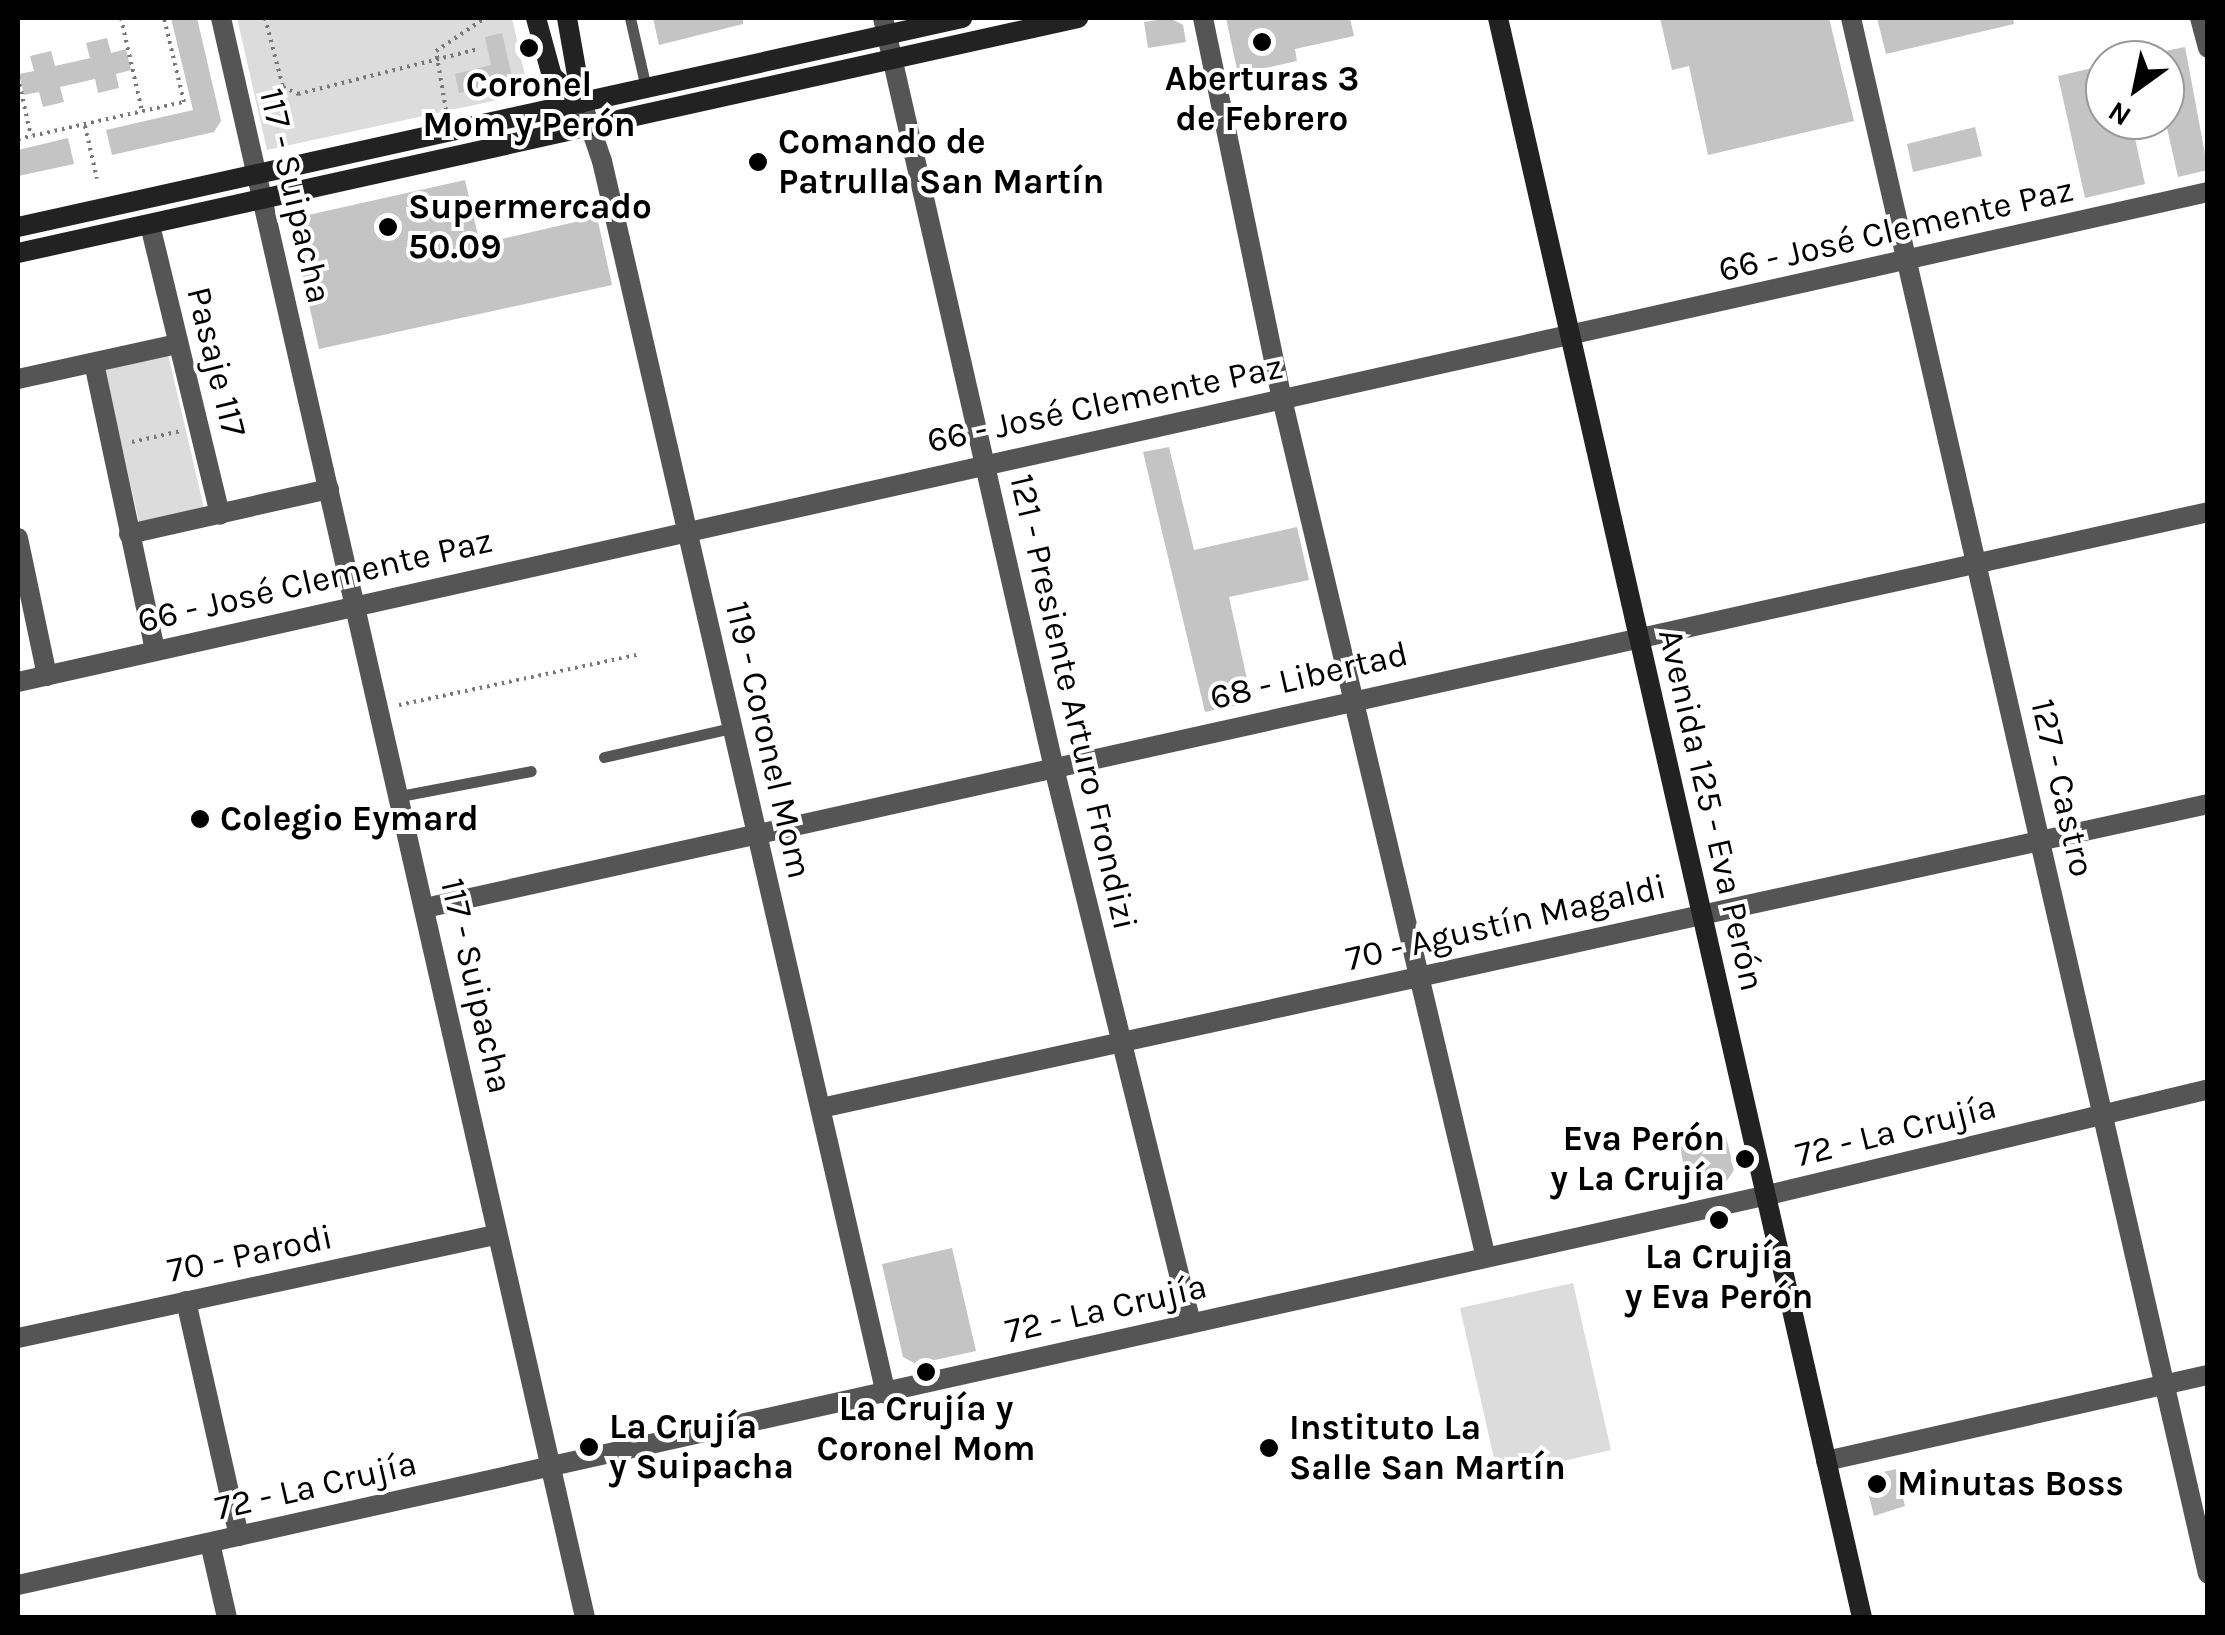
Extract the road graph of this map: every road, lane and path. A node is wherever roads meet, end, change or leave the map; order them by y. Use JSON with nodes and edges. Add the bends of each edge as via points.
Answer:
{"nodes":[{"id":1,"x":121,"y":18,"type":"edge"},
{"id":2,"x":164,"y":18,"type":"edge"},
{"id":3,"x":221,"y":18,"type":"edge"},
{"id":4,"x":265,"y":18,"type":"edge"},
{"id":5,"x":485,"y":18,"type":"edge"},
{"id":6,"x":536,"y":18,"type":"edge"},
{"id":7,"x":567,"y":18,"type":"edge"},
{"id":8,"x":630,"y":18,"type":"edge"},
{"id":9,"x":962,"y":18,"type":"edge"},
{"id":10,"x":1078,"y":18,"type":"edge"},
{"id":11,"x":1203,"y":18,"type":"edge"},
{"id":12,"x":1498,"y":18,"type":"edge"},
{"id":13,"x":1851,"y":18,"type":"edge"},
{"id":14,"x":2200,"y":18,"type":"edge"},
{"id":15,"x":887,"y":26,"type":"edge"},
{"id":16,"x":2208,"y":48,"type":"edge"},
{"id":17,"x":478,"y":49,"type":"dead end"},
{"id":18,"x":896,"y":58,"type":"junction"},
{"id":19,"x":435,"y":60,"type":"junction"},
{"id":20,"x":18,"y":77,"type":"edge"},
{"id":21,"x":646,"y":88,"type":"junction"},
{"id":22,"x":582,"y":103,"type":"junction"},
{"id":23,"x":142,"y":111,"type":"junction"},
{"id":24,"x":85,"y":124,"type":"junction"},
{"id":25,"x":591,"y":126,"type":"junction"},
{"id":26,"x":450,"y":131,"type":"junction"},
{"id":27,"x":31,"y":136,"type":"junction"},
{"id":28,"x":18,"y":139,"type":"edge"},
{"id":29,"x":256,"y":176,"type":"junction"},
{"id":30,"x":98,"y":180,"type":"dead end"},
{"id":31,"x":2208,"y":192,"type":"edge"},
{"id":32,"x":262,"y":200,"type":"junction"},
{"id":33,"x":150,"y":224,"type":"junction"},
{"id":34,"x":18,"y":227,"type":"edge"},
{"id":35,"x":18,"y":253,"type":"edge"},
{"id":36,"x":1907,"y":260,"type":"junction"},
{"id":37,"x":1571,"y":338,"type":"junction"},
{"id":38,"x":176,"y":344,"type":"junction"},
{"id":39,"x":94,"y":362,"type":"junction"},
{"id":40,"x":18,"y":380,"type":"edge"},
{"id":41,"x":1282,"y":399,"type":"junction"},
{"id":42,"x":198,"y":427,"type":"junction"},
{"id":43,"x":113,"y":447,"type":"junction"},
{"id":44,"x":983,"y":463,"type":"junction"},
{"id":45,"x":329,"y":489,"type":"junction"},
{"id":46,"x":2208,"y":512,"type":"edge"},
{"id":47,"x":220,"y":515,"type":"junction"},
{"id":48,"x":687,"y":529,"type":"junction"},
{"id":49,"x":129,"y":534,"type":"junction"},
{"id":50,"x":18,"y":538,"type":"edge"},
{"id":51,"x":1976,"y":564,"type":"junction"},
{"id":52,"x":357,"y":608,"type":"junction"},
{"id":53,"x":1638,"y":640,"type":"junction"},
{"id":54,"x":156,"y":650,"type":"junction"},
{"id":55,"x":637,"y":655,"type":"dead end"},
{"id":56,"x":47,"y":676,"type":"junction"},
{"id":57,"x":18,"y":682,"type":"edge"},
{"id":58,"x":1352,"y":698,"type":"junction"},
{"id":59,"x":380,"y":709,"type":"junction"},
{"id":60,"x":732,"y":728,"type":"junction"},
{"id":61,"x":604,"y":758,"type":"dead end"},
{"id":62,"x":1054,"y":768,"type":"junction"},
{"id":63,"x":531,"y":771,"type":"dead end"},
{"id":64,"x":400,"y":796,"type":"junction"},
{"id":65,"x":2208,"y":804,"type":"edge"},
{"id":66,"x":755,"y":831,"type":"junction"},
{"id":67,"x":2040,"y":839,"type":"junction"},
{"id":68,"x":425,"y":908,"type":"junction"},
{"id":69,"x":1702,"y":912,"type":"junction"},
{"id":70,"x":1419,"y":976,"type":"junction"},
{"id":71,"x":1122,"y":1047,"type":"junction"},
{"id":72,"x":2208,"y":1089,"type":"edge"},
{"id":73,"x":820,"y":1108,"type":"junction"},
{"id":74,"x":2101,"y":1114,"type":"junction"},
{"id":75,"x":1768,"y":1195,"type":"junction"},
{"id":76,"x":496,"y":1234,"type":"junction"},
{"id":77,"x":1485,"y":1254,"type":"junction"},
{"id":78,"x":186,"y":1301,"type":"junction"},
{"id":79,"x":1191,"y":1323,"type":"junction"},
{"id":80,"x":18,"y":1338,"type":"edge"},
{"id":81,"x":2208,"y":1375,"type":"edge"},
{"id":82,"x":2163,"y":1386,"type":"junction"},
{"id":83,"x":886,"y":1394,"type":"junction"},
{"id":84,"x":1826,"y":1462,"type":"junction"},
{"id":85,"x":550,"y":1467,"type":"junction"},
{"id":86,"x":239,"y":1536,"type":"junction"},
{"id":87,"x":210,"y":1543,"type":"junction"},
{"id":88,"x":2208,"y":1574,"type":"edge"},
{"id":89,"x":18,"y":1585,"type":"edge"},
{"id":90,"x":227,"y":1618,"type":"edge"},
{"id":91,"x":585,"y":1618,"type":"edge"},
{"id":92,"x":1862,"y":1618,"type":"edge"}],
"edges":[{"from":1,"to":23,"type":"path"},
{"from":2,"to":23,"type":"path","via":[[184,102]]},
{"from":3,"to":29,"type":"street","name":"117 - Suipacha"},
{"from":4,"to":19,"type":"path","via":[[289,92]]},
{"from":5,"to":19,"type":"path","via":[[440,46]]},
{"from":6,"to":22,"type":"main road","name":"119 - Coronel Mom","via":[[552,76]]},
{"from":7,"to":22,"type":"main road","name":"119 - Coronel Mom"},
{"from":8,"to":21,"type":"lane"},
{"from":9,"to":15,"type":"main road"},
{"from":10,"to":18,"type":"main road"},
{"from":11,"to":41,"type":"street"},
{"from":12,"to":37,"type":"main road","name":"Avenida 125 - Eva Perón"},
{"from":13,"to":36,"type":"street","name":"127 - Castro"},
{"from":14,"to":16,"type":"street"},
{"from":15,"to":18,"type":"street","name":"121 - Presiente Arturo Frondizi"},
{"from":15,"to":21,"type":"main road"},
{"from":17,"to":19,"type":"path"},
{"from":18,"to":25,"type":"main road"},
{"from":18,"to":44,"type":"street","name":"121 - Presiente Arturo Frondizi"},
{"from":19,"to":26,"type":"path"},
{"from":20,"to":27,"type":"path"},
{"from":21,"to":22,"type":"main road"},
{"from":22,"to":25,"type":"street","name":"119 - Coronel Mom"},
{"from":22,"to":26,"type":"main road"},
{"from":23,"to":24,"type":"path"},
{"from":24,"to":27,"type":"path"},
{"from":24,"to":30,"type":"path"},
{"from":25,"to":32,"type":"main road"},
{"from":25,"to":48,"type":"street","name":"119 - Coronel Mom"},
{"from":26,"to":29,"type":"main road"},
{"from":27,"to":28,"type":"path"},
{"from":29,"to":32,"type":"street","name":"117 - Suipacha"},
{"from":29,"to":34,"type":"main road"},
{"from":31,"to":36,"type":"street","name":"66 - José Clemente Paz"},
{"from":32,"to":33,"type":"main road"},
{"from":32,"to":45,"type":"street","name":"117 - Suipacha"},
{"from":33,"to":35,"type":"main road"},
{"from":33,"to":38,"type":"street","name":"Pasaje 117"},
{"from":36,"to":37,"type":"street","name":"66 - José Clemente Paz"},
{"from":36,"to":51,"type":"street","name":"127 - Castro"},
{"from":37,"to":41,"type":"street","name":"66 - José Clemente Paz"},
{"from":37,"to":53,"type":"main road","name":"Avenida 125 - Eva Perón"},
{"from":38,"to":39,"type":"street"},
{"from":38,"to":42,"type":"street","name":"Pasaje 117"},
{"from":39,"to":40,"type":"street"},
{"from":39,"to":43,"type":"street"},
{"from":41,"to":44,"type":"street","name":"66 - José Clemente Paz"},
{"from":41,"to":58,"type":"street"},
{"from":42,"to":43,"type":"path"},
{"from":42,"to":47,"type":"street","name":"Pasaje 117"},
{"from":43,"to":49,"type":"street"},
{"from":44,"to":48,"type":"street","name":"66 - José Clemente Paz"},
{"from":44,"to":62,"type":"street","name":"121 - Presiente Arturo Frondizi"},
{"from":45,"to":47,"type":"street"},
{"from":45,"to":52,"type":"street","name":"117 - Suipacha"},
{"from":46,"to":51,"type":"street","name":"68 - Libertad"},
{"from":47,"to":49,"type":"street"},
{"from":48,"to":52,"type":"street","name":"66 - José Clemente Paz"},
{"from":48,"to":60,"type":"street","name":"119 - Coronel Mom"},
{"from":49,"to":54,"type":"street"},
{"from":50,"to":56,"type":"street"},
{"from":51,"to":53,"type":"street","name":"68 - Libertad"},
{"from":51,"to":67,"type":"street","name":"127 - Castro"},
{"from":52,"to":54,"type":"street","name":"66 - José Clemente Paz"},
{"from":52,"to":59,"type":"street","name":"117 - Suipacha"},
{"from":53,"to":58,"type":"street","name":"68 - Libertad"},
{"from":53,"to":69,"type":"main road","name":"Avenida 125 - Eva Perón"},
{"from":54,"to":56,"type":"street","name":"66 - José Clemente Paz"},
{"from":55,"to":59,"type":"path"},
{"from":56,"to":57,"type":"street","name":"66 - José Clemente Paz"},
{"from":58,"to":62,"type":"street","name":"68 - Libertad"},
{"from":58,"to":70,"type":"street"},
{"from":59,"to":64,"type":"street","name":"117 - Suipacha"},
{"from":60,"to":61,"type":"lane"},
{"from":60,"to":66,"type":"street","name":"119 - Coronel Mom"},
{"from":62,"to":66,"type":"street","name":"68 - Libertad"},
{"from":62,"to":71,"type":"street","name":"121 - Presiente Arturo Frondizi"},
{"from":63,"to":64,"type":"lane"},
{"from":64,"to":68,"type":"street","name":"117 - Suipacha"},
{"from":65,"to":67,"type":"street","name":"70 - Agustín Magaldi"},
{"from":66,"to":68,"type":"street","name":"68 - Libertad"},
{"from":66,"to":73,"type":"street","name":"119 - Coronel Mom"},
{"from":67,"to":69,"type":"street","name":"70 - Agustín Magaldi"},
{"from":67,"to":74,"type":"street","name":"127 - Castro"},
{"from":68,"to":76,"type":"street","name":"117 - Suipacha"},
{"from":69,"to":70,"type":"street","name":"70 - Agustín Magaldi"},
{"from":69,"to":75,"type":"main road","name":"Avenida 125 - Eva Perón"},
{"from":70,"to":71,"type":"street","name":"70 - Agustín Magaldi"},
{"from":70,"to":77,"type":"street"},
{"from":71,"to":73,"type":"street","name":"70 - Agustín Magaldi"},
{"from":71,"to":79,"type":"street","name":"121 - Presiente Arturo Frondizi"},
{"from":72,"to":74,"type":"street","name":"72 - La Crujía"},
{"from":73,"to":83,"type":"street","name":"119 - Coronel Mom"},
{"from":74,"to":75,"type":"street","name":"72 - La Crujía"},
{"from":74,"to":82,"type":"street","name":"127 - Castro"},
{"from":75,"to":77,"type":"street","name":"72 - La Crujía"},
{"from":75,"to":84,"type":"main road","name":"Avenida 125 - Eva Perón"},
{"from":76,"to":78,"type":"street","name":"70 - Parodi"},
{"from":76,"to":85,"type":"street","name":"117 - Suipacha"},
{"from":77,"to":79,"type":"street","name":"72 - La Crujía"},
{"from":78,"to":80,"type":"street","name":"70 - Parodi"},
{"from":78,"to":86,"type":"street"},
{"from":79,"to":83,"type":"street","name":"72 - La Crujía"},
{"from":81,"to":82,"type":"street"},
{"from":82,"to":84,"type":"street"},
{"from":82,"to":88,"type":"street","name":"127 - Castro"},
{"from":83,"to":85,"type":"street","name":"72 - La Crujía"},
{"from":84,"to":92,"type":"main road","name":"Avenida 125 - Eva Perón"},
{"from":85,"to":86,"type":"street","name":"72 - La Crujía"},
{"from":85,"to":91,"type":"street","name":"117 - Suipacha"},
{"from":86,"to":87,"type":"street","name":"72 - La Crujía"},
{"from":87,"to":89,"type":"street","name":"72 - La Crujía"},
{"from":87,"to":90,"type":"street"}]}
